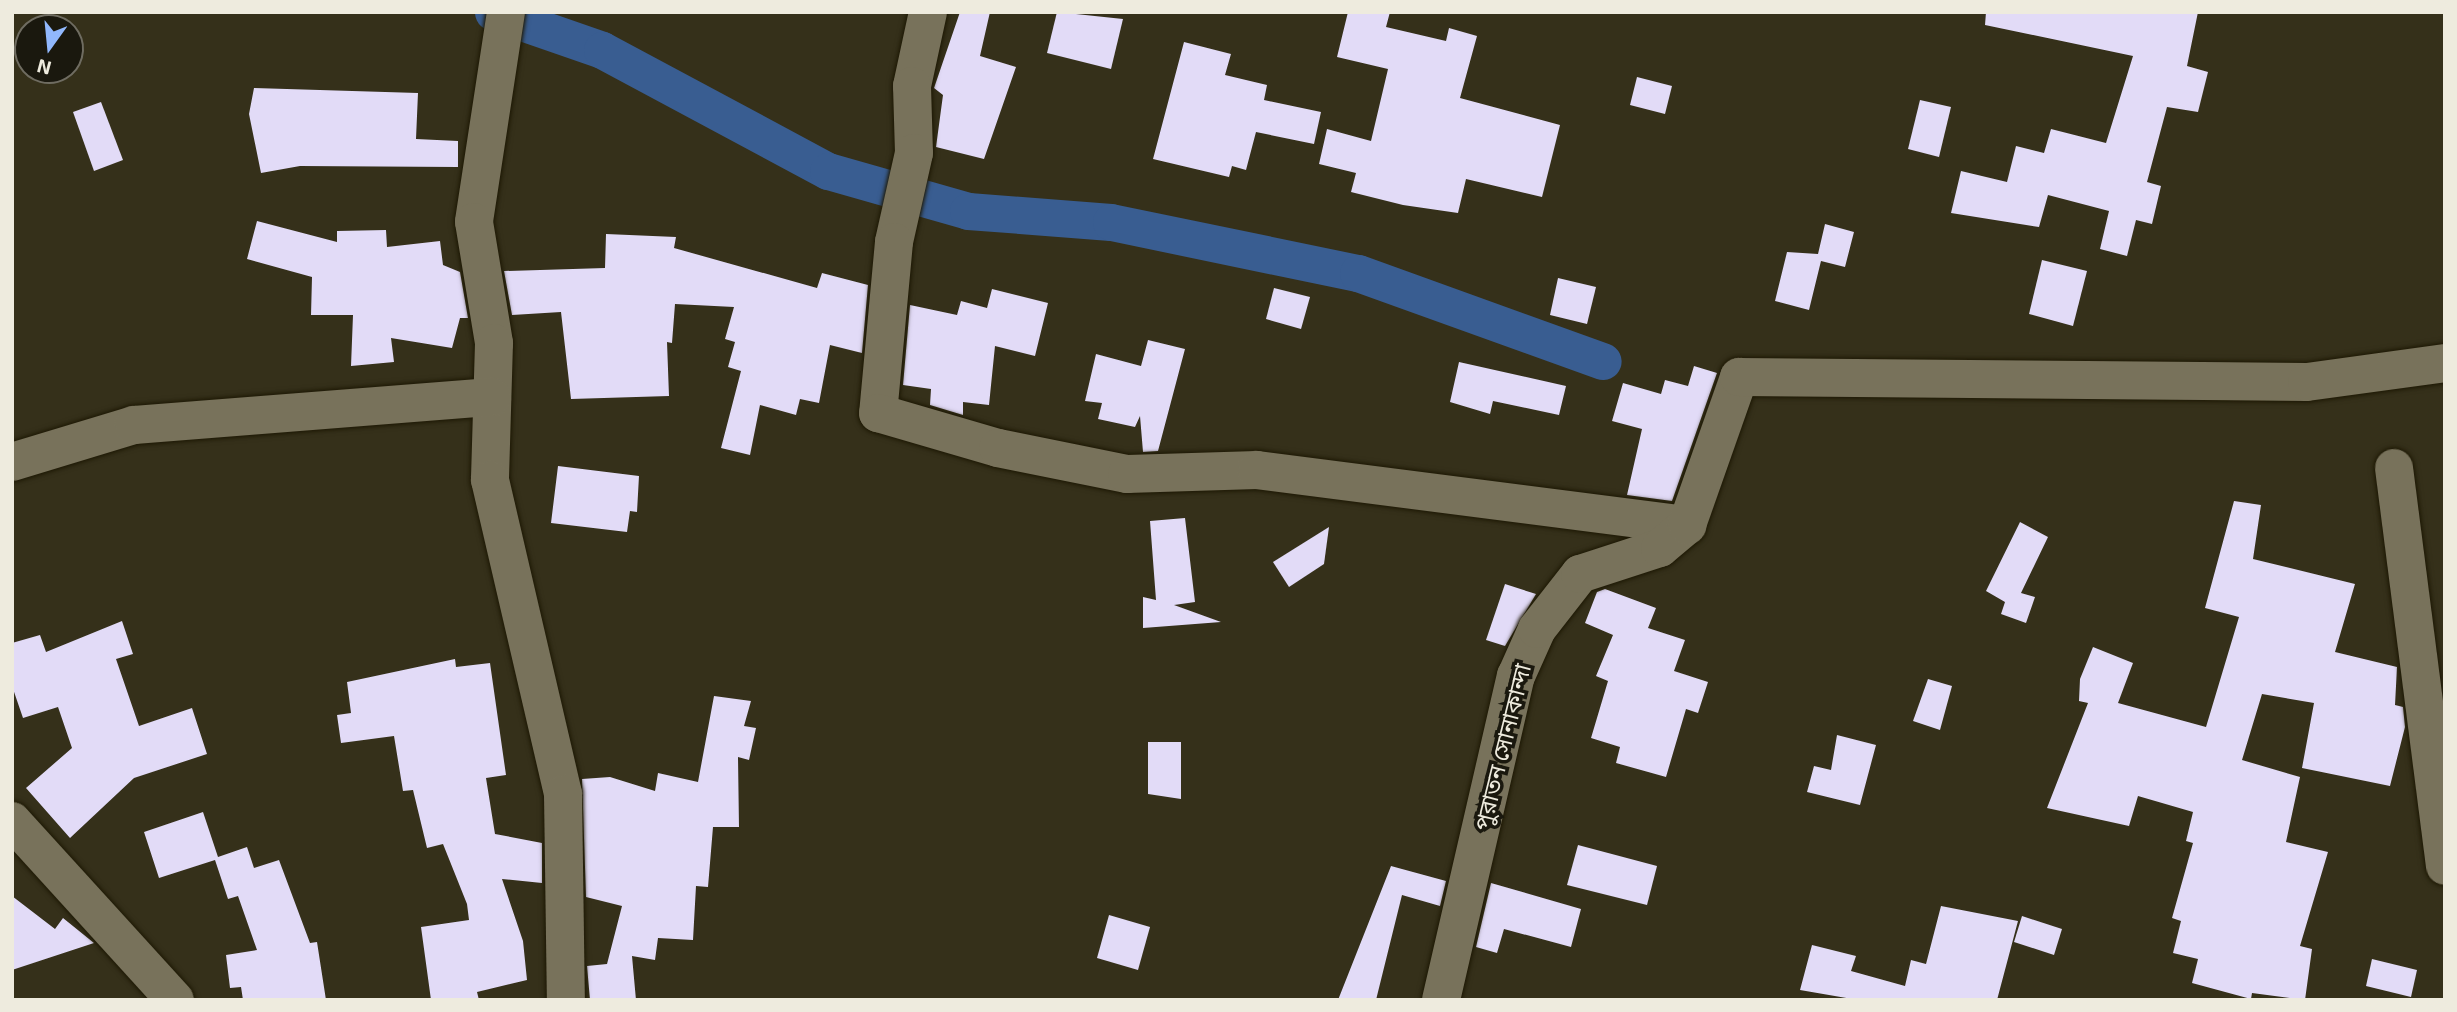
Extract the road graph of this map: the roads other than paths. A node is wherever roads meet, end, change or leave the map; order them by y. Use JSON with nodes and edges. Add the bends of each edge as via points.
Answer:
{"nodes":[{"id":1,"x":506,"y":12,"type":"edge"},
{"id":2,"x":928,"y":12,"type":"edge"},
{"id":3,"x":2445,"y":363,"type":"edge"},
{"id":4,"x":492,"y":397,"type":"junction"},
{"id":5,"x":12,"y":462,"type":"edge"},
{"id":6,"x":2394,"y":468,"type":"dead end"},
{"id":7,"x":1687,"y":524,"type":"junction"},
{"id":8,"x":12,"y":821,"type":"edge"},
{"id":9,"x":2445,"y":866,"type":"edge"},
{"id":10,"x":175,"y":1000,"type":"edge"},
{"id":11,"x":566,"y":1000,"type":"edge"},
{"id":12,"x":1441,"y":1000,"type":"edge"}],
"edges":[{"from":1,"to":4,"type":"street","via":[[474,222],[494,343]]},
{"from":2,"to":7,"type":"street","via":[[912,86],[914,153],[894,242],[878,413],[998,448],[1127,474],[1257,470]]},
{"from":3,"to":7,"type":"street","name":"পুরাতন সোনাকান্দা","via":[[2307,382],[1739,377]]},
{"from":4,"to":5,"type":"street","via":[[134,425]]},
{"from":4,"to":11,"type":"street","via":[[490,480],[563,794]]},
{"from":6,"to":9,"type":"street"},
{"from":7,"to":12,"type":"street","name":"পুরাতন সোনাকান্দা","via":[[1660,548],[1580,573],[1537,629],[1516,676]]},
{"from":8,"to":10,"type":"street"}]}
